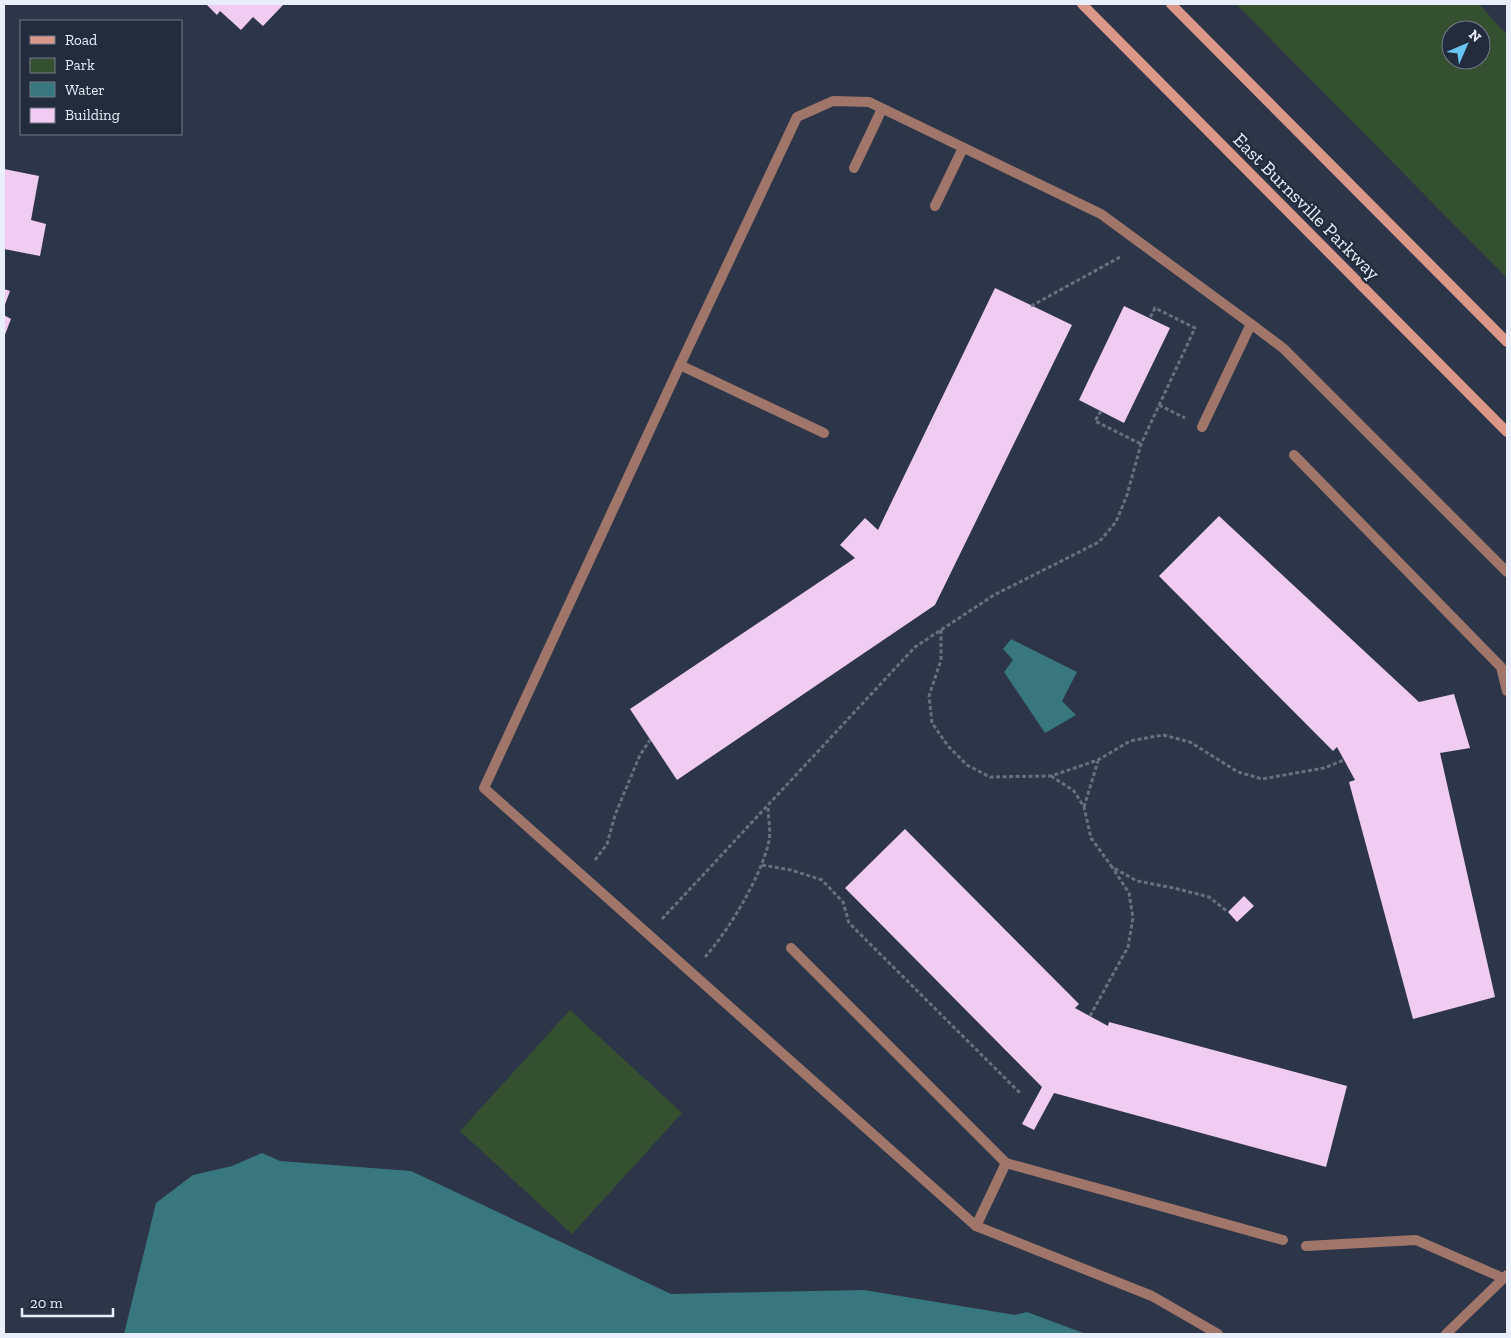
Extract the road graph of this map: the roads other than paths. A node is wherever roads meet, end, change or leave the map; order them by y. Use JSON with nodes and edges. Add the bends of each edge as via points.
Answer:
{"nodes":[{"id":1,"x":1082,"y":4,"type":"edge"},
{"id":2,"x":1171,"y":4,"type":"edge"},
{"id":3,"x":882,"y":109,"type":"junction"},
{"id":4,"x":963,"y":148,"type":"junction"},
{"id":5,"x":854,"y":168,"type":"dead end"},
{"id":6,"x":935,"y":206,"type":"dead end"},
{"id":7,"x":1251,"y":324,"type":"junction"},
{"id":8,"x":1507,"y":342,"type":"edge"},
{"id":9,"x":680,"y":365,"type":"junction"},
{"id":10,"x":1202,"y":427,"type":"road end"},
{"id":11,"x":1507,"y":432,"type":"edge"},
{"id":12,"x":824,"y":433,"type":"dead end"},
{"id":13,"x":1294,"y":455,"type":"dead end"},
{"id":14,"x":1507,"y":572,"type":"edge"},
{"id":15,"x":1504,"y":664,"type":"edge"},
{"id":16,"x":1507,"y":691,"type":"edge"},
{"id":17,"x":791,"y":948,"type":"dead end"},
{"id":18,"x":1006,"y":1163,"type":"junction"},
{"id":19,"x":976,"y":1226,"type":"junction"},
{"id":20,"x":1284,"y":1240,"type":"dead end"},
{"id":21,"x":1306,"y":1246,"type":"dead end"},
{"id":22,"x":1505,"y":1276,"type":"edge"},
{"id":23,"x":1218,"y":1334,"type":"edge"},
{"id":24,"x":1446,"y":1334,"type":"edge"}],
"edges":[{"from":1,"to":11,"type":"street","name":"East Burnsville Parkway"},
{"from":2,"to":8,"type":"street"},
{"from":3,"to":4,"type":"lane"},
{"from":3,"to":5,"type":"lane"},
{"from":3,"to":9,"type":"lane","via":[[869,102],[833,101],[796,117]]},
{"from":4,"to":6,"type":"lane"},
{"from":4,"to":7,"type":"lane","via":[[1101,214]]},
{"from":7,"to":10,"type":"lane"},
{"from":7,"to":14,"type":"lane","via":[[1283,348]]},
{"from":9,"to":12,"type":"lane"},
{"from":9,"to":19,"type":"lane","via":[[484,788]]},
{"from":13,"to":15,"type":"lane"},
{"from":15,"to":16,"type":"lane"},
{"from":17,"to":18,"type":"lane"},
{"from":18,"to":19,"type":"lane"},
{"from":18,"to":20,"type":"lane"},
{"from":19,"to":23,"type":"lane","via":[[1152,1296]]},
{"from":21,"to":22,"type":"lane","via":[[1416,1240]]},
{"from":22,"to":24,"type":"lane"}]}
